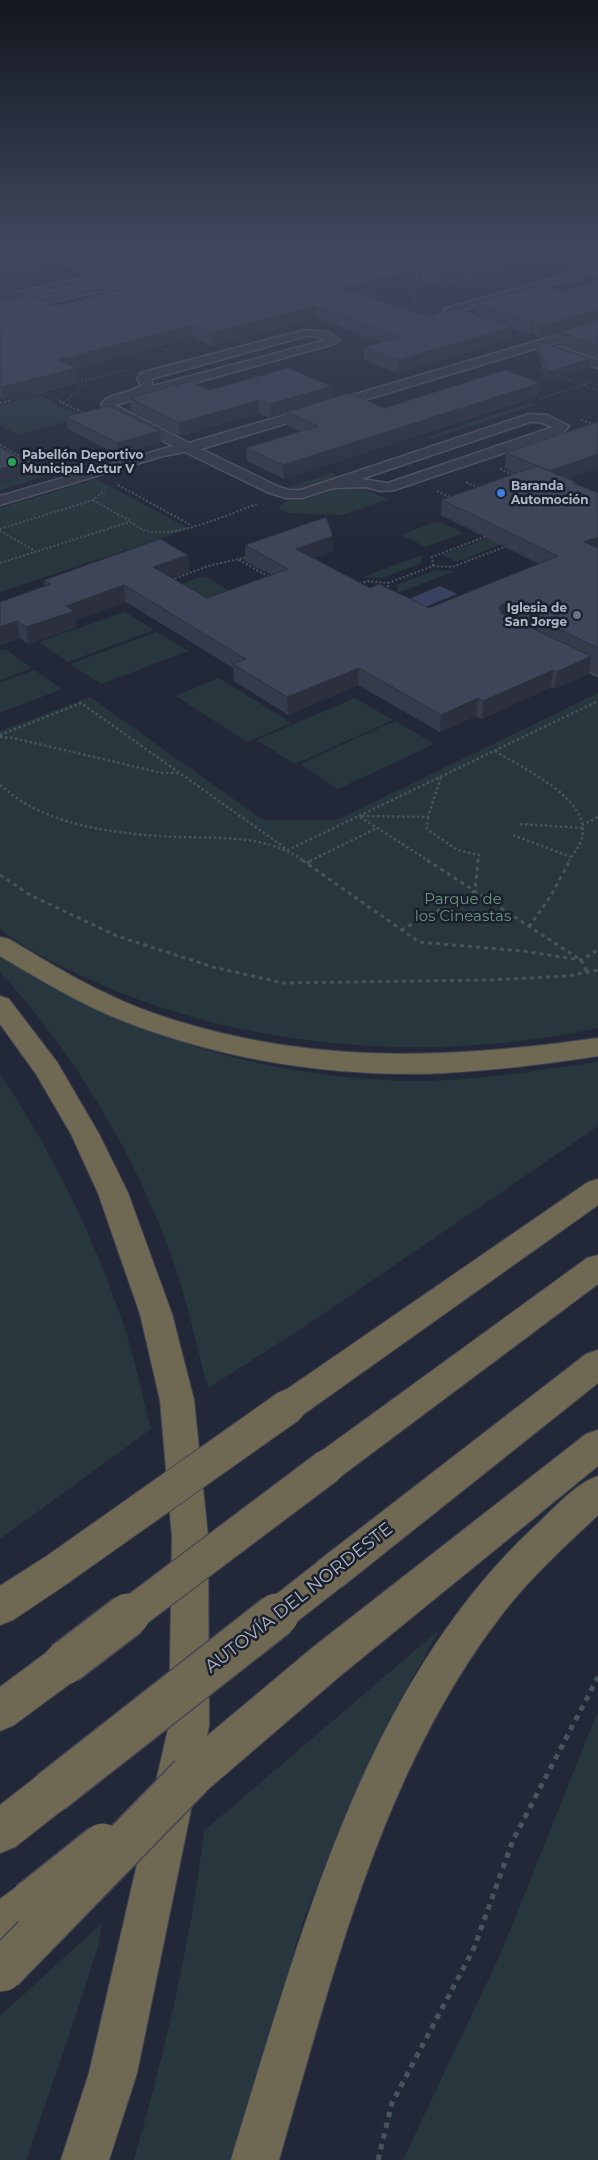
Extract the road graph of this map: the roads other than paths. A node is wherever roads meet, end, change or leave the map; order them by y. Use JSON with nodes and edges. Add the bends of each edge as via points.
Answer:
{"nodes":[{"id":1,"x":261,"y":345,"type":"edge"},
{"id":2,"x":317,"y":345,"type":"edge"},
{"id":3,"x":537,"y":345,"type":"edge"},
{"id":4,"x":542,"y":345,"type":"edge"},
{"id":5,"x":598,"y":364,"type":"edge"},
{"id":6,"x":147,"y":382,"type":"junction"},
{"id":7,"x":179,"y":383,"type":"junction"},
{"id":8,"x":138,"y":394,"type":"junction"},
{"id":9,"x":188,"y":448,"type":"junction"},
{"id":10,"x":367,"y":477,"type":"junction"},
{"id":11,"x":0,"y":501,"type":"edge"},
{"id":12,"x":556,"y":651,"type":"edge"},
{"id":13,"x":598,"y":672,"type":"edge"},
{"id":14,"x":0,"y":945,"type":"edge"},
{"id":15,"x":0,"y":1005,"type":"edge"},
{"id":16,"x":598,"y":1046,"type":"edge"},
{"id":17,"x":598,"y":1190,"type":"edge"},
{"id":18,"x":598,"y":1267,"type":"edge"},
{"id":19,"x":598,"y":1364,"type":"edge"},
{"id":20,"x":598,"y":1445,"type":"edge"},
{"id":21,"x":598,"y":1492,"type":"edge"},
{"id":22,"x":0,"y":1608,"type":"edge"},
{"id":23,"x":0,"y":1711,"type":"edge"},
{"id":24,"x":191,"y":1776,"type":"junction"},
{"id":25,"x":0,"y":1832,"type":"edge"},
{"id":26,"x":8,"y":1943,"type":"edge"},
{"id":27,"x":85,"y":2160,"type":"edge"},
{"id":28,"x":255,"y":2160,"type":"edge"}],
"edges":[{"from":1,"to":6,"type":"street","via":[[155,373],[144,377]]},
{"from":2,"to":7,"type":"street"},
{"from":3,"to":9,"type":"street"},
{"from":4,"to":5,"type":"street"},
{"from":6,"to":7,"type":"street"},
{"from":6,"to":8,"type":"street"},
{"from":7,"to":8,"type":"street"},
{"from":8,"to":9,"type":"street","via":[[109,402],[107,406]]},
{"from":9,"to":10,"type":"street","via":[[282,494],[297,495]]},
{"from":9,"to":11,"type":"street","via":[[161,452]]},
{"from":10,"to":10,"type":"street","via":[[380,487],[390,487],[562,426],[542,418],[529,418]]},
{"from":12,"to":13,"type":"street"},
{"from":14,"to":16,"type":"highway","via":[[62,981],[122,1010],[177,1030],[246,1049],[317,1061],[390,1065],[469,1064]]},
{"from":15,"to":27,"type":"highway","via":[[47,1069],[86,1134],[113,1193],[156,1314],[177,1400],[190,1537],[188,1725],[113,2073]]},
{"from":17,"to":22,"type":"highway","bridge":true},
{"from":18,"to":23,"type":"highway","bridge":true},
{"from":19,"to":25,"type":"highway","name":"AUTOVÍA DEL NORDESTE","bridge":true},
{"from":20,"to":24,"type":"highway","via":[[326,1662]]},
{"from":21,"to":28,"type":"highway","via":[[536,1550],[490,1601],[440,1671],[390,1768],[337,1895]]},
{"from":24,"to":26,"type":"highway","bridge":true},
{"from":24,"to":26,"type":"highway","bridge":true}]}
